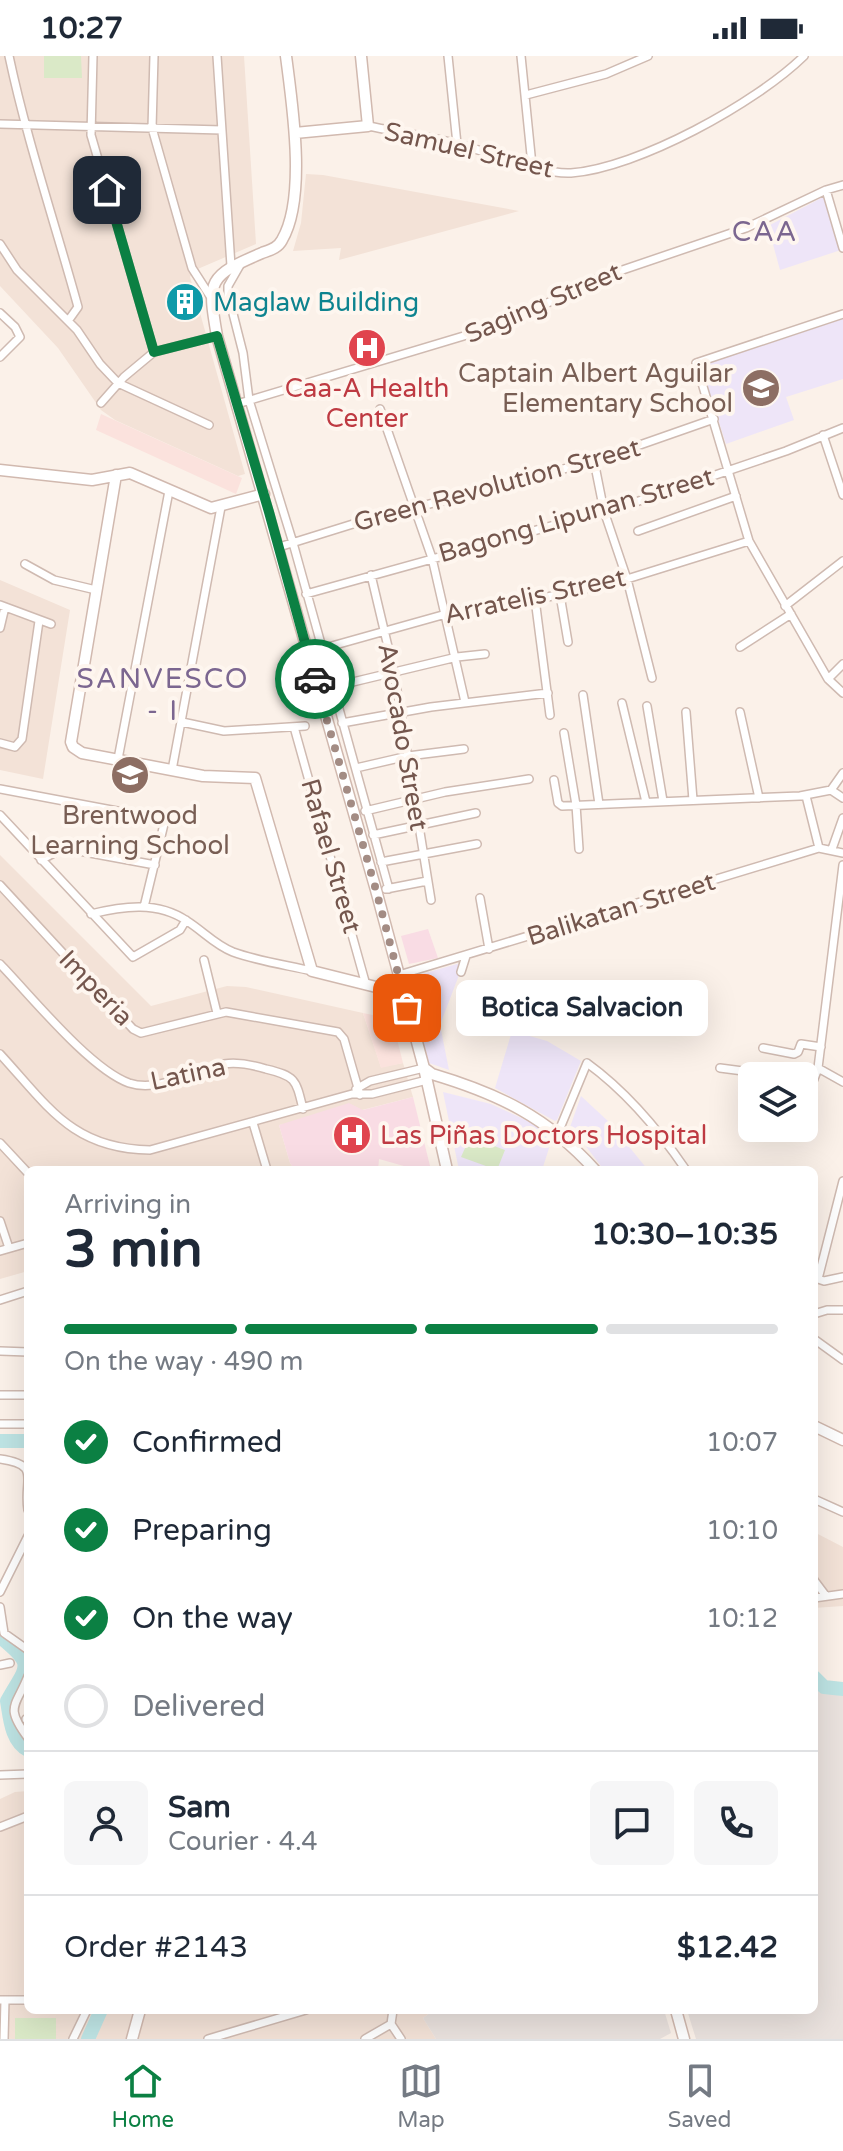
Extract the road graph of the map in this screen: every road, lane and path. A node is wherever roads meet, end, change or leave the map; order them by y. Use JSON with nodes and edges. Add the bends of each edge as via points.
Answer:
{"nodes":[{"id":1,"x":9,"y":56,"type":"edge"},
{"id":2,"x":93,"y":56,"type":"edge"},
{"id":3,"x":154,"y":56,"type":"edge"},
{"id":4,"x":217,"y":56,"type":"edge"},
{"id":5,"x":286,"y":56,"type":"edge"},
{"id":6,"x":361,"y":56,"type":"edge"},
{"id":7,"x":448,"y":56,"type":"edge"},
{"id":8,"x":521,"y":56,"type":"edge"},
{"id":9,"x":648,"y":56,"type":"edge"},
{"id":10,"x":804,"y":56,"type":"edge"},
{"id":11,"x":526,"y":95,"type":"junction"},
{"id":12,"x":0,"y":124,"type":"edge"},
{"id":13,"x":23,"y":124,"type":"junction"},
{"id":14,"x":91,"y":126,"type":"junction"},
{"id":15,"x":368,"y":126,"type":"junction"},
{"id":16,"x":152,"y":128,"type":"junction"},
{"id":17,"x":222,"y":130,"type":"junction"},
{"id":18,"x":295,"y":133,"type":"junction"},
{"id":19,"x":457,"y":144,"type":"junction"},
{"id":20,"x":532,"y":165,"type":"junction"},
{"id":21,"x":843,"y":185,"type":"edge"},
{"id":22,"x":826,"y":190,"type":"junction"},
{"id":23,"x":0,"y":244,"type":"edge"},
{"id":24,"x":843,"y":248,"type":"edge"},
{"id":25,"x":243,"y":261,"type":"junction"},
{"id":26,"x":231,"y":266,"type":"junction"},
{"id":27,"x":210,"y":296,"type":"junction"},
{"id":28,"x":0,"y":313,"type":"edge"},
{"id":29,"x":843,"y":314,"type":"edge"},
{"id":30,"x":68,"y":321,"type":"junction"},
{"id":31,"x":217,"y":336,"type":"junction"},
{"id":32,"x":154,"y":352,"type":"junction"},
{"id":33,"x":0,"y":357,"type":"edge"},
{"id":34,"x":118,"y":383,"type":"junction"},
{"id":35,"x":249,"y":400,"type":"junction"},
{"id":36,"x":101,"y":403,"type":"dead end"},
{"id":37,"x":237,"y":404,"type":"junction"},
{"id":38,"x":380,"y":409,"type":"dead end"},
{"id":39,"x":714,"y":419,"type":"junction"},
{"id":40,"x":209,"y":425,"type":"dead end"},
{"id":41,"x":843,"y":428,"type":"edge"},
{"id":42,"x":823,"y":435,"type":"junction"},
{"id":43,"x":594,"y":461,"type":"junction"},
{"id":44,"x":0,"y":470,"type":"edge"},
{"id":45,"x":729,"y":470,"type":"junction"},
{"id":46,"x":116,"y":475,"type":"junction"},
{"id":47,"x":169,"y":491,"type":"junction"},
{"id":48,"x":264,"y":494,"type":"junction"},
{"id":49,"x":843,"y":495,"type":"edge"},
{"id":50,"x":736,"y":496,"type":"junction"},
{"id":51,"x":221,"y":507,"type":"junction"},
{"id":52,"x":414,"y":507,"type":"junction"},
{"id":53,"x":604,"y":511,"type":"junction"},
{"id":54,"x":638,"y":531,"type":"dead end"},
{"id":55,"x":749,"y":541,"type":"junction"},
{"id":56,"x":293,"y":543,"type":"junction"},
{"id":57,"x":279,"y":547,"type":"junction"},
{"id":58,"x":432,"y":558,"type":"junction"},
{"id":59,"x":843,"y":561,"type":"edge"},
{"id":60,"x":25,"y":564,"type":"dead end"},
{"id":61,"x":371,"y":575,"type":"junction"},
{"id":62,"x":627,"y":579,"type":"junction"},
{"id":63,"x":96,"y":590,"type":"junction"},
{"id":64,"x":306,"y":594,"type":"junction"},
{"id":65,"x":560,"y":595,"type":"junction"},
{"id":66,"x":535,"y":599,"type":"junction"},
{"id":67,"x":3,"y":606,"type":"edge"},
{"id":68,"x":785,"y":606,"type":"junction"},
{"id":69,"x":446,"y":614,"type":"junction"},
{"id":70,"x":791,"y":614,"type":"junction"},
{"id":71,"x":39,"y":621,"type":"junction"},
{"id":72,"x":51,"y":624,"type":"dead end"},
{"id":73,"x":0,"y":628,"type":"edge"},
{"id":74,"x":385,"y":630,"type":"junction"},
{"id":75,"x":568,"y":642,"type":"dead end"},
{"id":76,"x":740,"y":647,"type":"dead end"},
{"id":77,"x":321,"y":649,"type":"junction"},
{"id":78,"x":485,"y":654,"type":"dead end"},
{"id":79,"x":457,"y":657,"type":"junction"},
{"id":80,"x":843,"y":664,"type":"edge"},
{"id":81,"x":394,"y":672,"type":"junction"},
{"id":82,"x":652,"y":678,"type":"dead end"},
{"id":83,"x":828,"y":679,"type":"junction"},
{"id":84,"x":332,"y":687,"type":"junction"},
{"id":85,"x":548,"y":693,"type":"junction"},
{"id":86,"x":843,"y":693,"type":"edge"},
{"id":87,"x":583,"y":695,"type":"dead end"},
{"id":88,"x":465,"y":702,"type":"junction"},
{"id":89,"x":622,"y":703,"type":"dead end"},
{"id":90,"x":647,"y":706,"type":"dead end"},
{"id":91,"x":399,"y":712,"type":"junction"},
{"id":92,"x":686,"y":712,"type":"dead end"},
{"id":93,"x":740,"y":712,"type":"dead end"},
{"id":94,"x":550,"y":715,"type":"dead end"},
{"id":95,"x":182,"y":722,"type":"junction"},
{"id":96,"x":342,"y":723,"type":"junction"},
{"id":97,"x":305,"y":726,"type":"dead end"},
{"id":98,"x":294,"y":727,"type":"junction"},
{"id":99,"x":564,"y":733,"type":"dead end"},
{"id":100,"x":0,"y":743,"type":"edge"},
{"id":101,"x":464,"y":749,"type":"dead end"},
{"id":102,"x":408,"y":756,"type":"junction"},
{"id":103,"x":118,"y":759,"type":"junction"},
{"id":104,"x":356,"y":768,"type":"junction"},
{"id":105,"x":172,"y":770,"type":"junction"},
{"id":106,"x":843,"y":773,"type":"edge"},
{"id":107,"x":529,"y":779,"type":"dead end"},
{"id":108,"x":554,"y":780,"type":"dead end"},
{"id":109,"x":0,"y":789,"type":"edge"},
{"id":110,"x":831,"y":790,"type":"junction"},
{"id":111,"x":806,"y":796,"type":"junction"},
{"id":112,"x":414,"y":798,"type":"junction"},
{"id":113,"x":759,"y":798,"type":"junction"},
{"id":114,"x":843,"y":798,"type":"edge"},
{"id":115,"x":693,"y":800,"type":"junction"},
{"id":116,"x":663,"y":801,"type":"junction"},
{"id":117,"x":646,"y":802,"type":"junction"},
{"id":118,"x":599,"y":804,"type":"junction"},
{"id":119,"x":576,"y":805,"type":"junction"},
{"id":120,"x":367,"y":810,"type":"junction"},
{"id":121,"x":355,"y":813,"type":"junction"},
{"id":122,"x":476,"y":813,"type":"dead end"},
{"id":123,"x":0,"y":815,"type":"edge"},
{"id":124,"x":843,"y":818,"type":"edge"},
{"id":125,"x":418,"y":825,"type":"junction"},
{"id":126,"x":373,"y":835,"type":"junction"},
{"id":127,"x":477,"y":844,"type":"dead end"},
{"id":128,"x":819,"y":848,"type":"junction"},
{"id":129,"x":579,"y":849,"type":"dead end"},
{"id":130,"x":832,"y":849,"type":"junction"},
{"id":131,"x":843,"y":853,"type":"edge"},
{"id":132,"x":423,"y":854,"type":"junction"},
{"id":133,"x":41,"y":860,"type":"junction"},
{"id":134,"x":381,"y":862,"type":"junction"},
{"id":135,"x":155,"y":865,"type":"junction"},
{"id":136,"x":843,"y":865,"type":"edge"},
{"id":137,"x":427,"y":881,"type":"junction"},
{"id":138,"x":0,"y":885,"type":"edge"},
{"id":139,"x":389,"y":889,"type":"junction"},
{"id":140,"x":376,"y":890,"type":"junction"},
{"id":141,"x":480,"y":898,"type":"dead end"},
{"id":142,"x":431,"y":900,"type":"dead end"},
{"id":143,"x":144,"y":907,"type":"junction"},
{"id":144,"x":91,"y":914,"type":"junction"},
{"id":145,"x":186,"y":920,"type":"junction"},
{"id":146,"x":489,"y":949,"type":"junction"},
{"id":147,"x":466,"y":956,"type":"junction"},
{"id":148,"x":204,"y":960,"type":"dead end"},
{"id":149,"x":0,"y":964,"type":"edge"},
{"id":150,"x":312,"y":971,"type":"junction"},
{"id":151,"x":461,"y":972,"type":"dead end"},
{"id":152,"x":399,"y":975,"type":"junction"},
{"id":153,"x":366,"y":985,"type":"junction"},
{"id":154,"x":404,"y":994,"type":"junction"},
{"id":155,"x":217,"y":1013,"type":"junction"},
{"id":156,"x":821,"y":1047,"type":"junction"},
{"id":157,"x":763,"y":1048,"type":"dead end"},
{"id":158,"x":0,"y":1054,"type":"edge"},
{"id":159,"x":720,"y":1068,"type":"dead end"},
{"id":160,"x":818,"y":1068,"type":"joint"},
{"id":161,"x":738,"y":1070,"type":"edge"},
{"id":162,"x":428,"y":1074,"type":"junction"},
{"id":163,"x":386,"y":1077,"type":"junction"},
{"id":164,"x":843,"y":1082,"type":"edge"},
{"id":165,"x":389,"y":1089,"type":"junction"},
{"id":166,"x":357,"y":1092,"type":"junction"},
{"id":167,"x":303,"y":1109,"type":"junction"},
{"id":168,"x":253,"y":1123,"type":"junction"},
{"id":169,"x":558,"y":1133,"type":"junction"},
{"id":170,"x":0,"y":1143,"type":"edge"},
{"id":171,"x":266,"y":1166,"type":"edge"},
{"id":172,"x":446,"y":1166,"type":"edge"},
{"id":173,"x":591,"y":1166,"type":"edge"},
{"id":174,"x":683,"y":1166,"type":"edge"},
{"id":175,"x":24,"y":1169,"type":"edge"},
{"id":176,"x":843,"y":1181,"type":"edge"},
{"id":177,"x":0,"y":1221,"type":"edge"},
{"id":178,"x":24,"y":1244,"type":"edge"},
{"id":179,"x":9,"y":1248,"type":"junction"},
{"id":180,"x":0,"y":1251,"type":"edge"},
{"id":181,"x":843,"y":1277,"type":"edge"},
{"id":182,"x":24,"y":1292,"type":"edge"},
{"id":183,"x":0,"y":1300,"type":"edge"},
{"id":184,"x":843,"y":1310,"type":"edge"},
{"id":185,"x":818,"y":1313,"type":"edge"},
{"id":186,"x":818,"y":1342,"type":"edge"},
{"id":187,"x":0,"y":1351,"type":"edge"},
{"id":188,"x":24,"y":1352,"type":"edge"},
{"id":189,"x":843,"y":1360,"type":"edge"},
{"id":190,"x":0,"y":1395,"type":"edge"},
{"id":191,"x":24,"y":1395,"type":"edge"},
{"id":192,"x":0,"y":1424,"type":"edge"},
{"id":193,"x":24,"y":1424,"type":"edge"},
{"id":194,"x":818,"y":1428,"type":"edge"},
{"id":195,"x":843,"y":1440,"type":"edge"},
{"id":196,"x":0,"y":1459,"type":"edge"},
{"id":197,"x":24,"y":1465,"type":"edge"},
{"id":198,"x":818,"y":1501,"type":"edge"},
{"id":199,"x":843,"y":1512,"type":"edge"},
{"id":200,"x":24,"y":1544,"type":"edge"},
{"id":201,"x":818,"y":1585,"type":"edge"},
{"id":202,"x":0,"y":1592,"type":"edge"},
{"id":203,"x":843,"y":1594,"type":"edge"},
{"id":204,"x":826,"y":1596,"type":"junction"},
{"id":205,"x":818,"y":1597,"type":"edge"},
{"id":206,"x":0,"y":1607,"type":"edge"},
{"id":207,"x":24,"y":1647,"type":"edge"},
{"id":208,"x":10,"y":1663,"type":"dead end"},
{"id":209,"x":0,"y":1665,"type":"edge"},
{"id":210,"x":24,"y":1684,"type":"edge"},
{"id":211,"x":24,"y":1731,"type":"edge"},
{"id":212,"x":24,"y":1774,"type":"edge"},
{"id":213,"x":0,"y":1775,"type":"edge"},
{"id":214,"x":24,"y":1818,"type":"edge"},
{"id":215,"x":0,"y":1827,"type":"edge"},
{"id":216,"x":3,"y":2000,"type":"edge"},
{"id":217,"x":24,"y":2000,"type":"edge"},
{"id":218,"x":85,"y":2014,"type":"edge"},
{"id":219,"x":139,"y":2014,"type":"edge"},
{"id":220,"x":292,"y":2014,"type":"edge"},
{"id":221,"x":392,"y":2014,"type":"edge"},
{"id":222,"x":677,"y":2014,"type":"edge"},
{"id":223,"x":391,"y":2024,"type":"junction"},
{"id":224,"x":4,"y":2039,"type":"edge"},
{"id":225,"x":73,"y":2039,"type":"edge"},
{"id":226,"x":132,"y":2039,"type":"edge"},
{"id":227,"x":208,"y":2039,"type":"edge"},
{"id":228,"x":365,"y":2039,"type":"edge"},
{"id":229,"x":401,"y":2039,"type":"edge"},
{"id":230,"x":684,"y":2039,"type":"edge"}],
"edges":[{"from":1,"to":13,"type":"street"},
{"from":2,"to":14,"type":"street"},
{"from":3,"to":16,"type":"street"},
{"from":4,"to":17,"type":"street"},
{"from":5,"to":18,"type":"main road"},
{"from":6,"to":15,"type":"main road"},
{"from":7,"to":19,"type":"street"},
{"from":8,"to":11,"type":"street"},
{"from":9,"to":11,"type":"street","via":[[606,74]]},
{"from":10,"to":20,"type":"street","name":"Samuel Street","via":[[738,107],[621,161],[569,173]]},
{"from":11,"to":20,"type":"street"},
{"from":12,"to":13,"type":"street"},
{"from":13,"to":14,"type":"street"},
{"from":13,"to":30,"type":"street","via":[[78,307]]},
{"from":14,"to":16,"type":"street"},
{"from":14,"to":32,"type":"street"},
{"from":15,"to":18,"type":"main road","name":"Samuel Street"},
{"from":15,"to":19,"type":"street","name":"Samuel Street"},
{"from":16,"to":17,"type":"street"},
{"from":16,"to":27,"type":"street","via":[[192,268]]},
{"from":17,"to":26,"type":"street"},
{"from":18,"to":25,"type":"main road","via":[[288,227],[281,243]]},
{"from":19,"to":20,"type":"street","name":"Samuel Street"},
{"from":21,"to":22,"type":"street","name":"Saging Street"},
{"from":22,"to":24,"type":"street"},
{"from":22,"to":35,"type":"street","name":"Saging Street","via":[[746,228],[596,279],[507,323]]},
{"from":23,"to":30,"type":"street","via":[[26,280]]},
{"from":25,"to":26,"type":"main road"},
{"from":25,"to":35,"type":"street","via":[[228,294]]},
{"from":26,"to":27,"type":"main road"},
{"from":27,"to":31,"type":"main road"},
{"from":28,"to":33,"type":"street","via":[[20,337]]},
{"from":29,"to":39,"type":"street","via":[[696,363]]},
{"from":30,"to":34,"type":"street"},
{"from":31,"to":32,"type":"street"},
{"from":31,"to":37,"type":"main road"},
{"from":32,"to":34,"type":"street"},
{"from":34,"to":36,"type":"street"},
{"from":34,"to":40,"type":"street"},
{"from":35,"to":37,"type":"street","name":"Saging Street"},
{"from":35,"to":56,"type":"street"},
{"from":37,"to":48,"type":"main road"},
{"from":38,"to":52,"type":"street"},
{"from":39,"to":43,"type":"street","name":"Green Revolution Street"},
{"from":39,"to":45,"type":"street"},
{"from":41,"to":42,"type":"street","name":"Bagong Lipunan Street"},
{"from":42,"to":45,"type":"street","name":"Bagong Lipunan Street"},
{"from":42,"to":49,"type":"street"},
{"from":43,"to":52,"type":"street","name":"Green Revolution Street"},
{"from":43,"to":53,"type":"street"},
{"from":44,"to":46,"type":"main road","via":[[74,480]]},
{"from":45,"to":50,"type":"street"},
{"from":45,"to":53,"type":"street","name":"Bagong Lipunan Street"},
{"from":46,"to":47,"type":"main road","via":[[130,473]]},
{"from":46,"to":63,"type":"main road"},
{"from":47,"to":51,"type":"main road","via":[[206,507]]},
{"from":47,"to":103,"type":"street"},
{"from":48,"to":51,"type":"main road"},
{"from":48,"to":57,"type":"main road"},
{"from":50,"to":54,"type":"street"},
{"from":50,"to":55,"type":"street"},
{"from":51,"to":95,"type":"street"},
{"from":52,"to":56,"type":"street","name":"Green Revolution Street"},
{"from":52,"to":58,"type":"street"},
{"from":53,"to":58,"type":"street","name":"Bagong Lipunan Street"},
{"from":53,"to":62,"type":"street"},
{"from":55,"to":62,"type":"street","name":"Arratelis Street"},
{"from":55,"to":68,"type":"street"},
{"from":56,"to":57,"type":"street","name":"Green Revolution Street"},
{"from":56,"to":64,"type":"street"},
{"from":57,"to":121,"type":"main road"},
{"from":58,"to":61,"type":"street","name":"Bagong Lipunan Street"},
{"from":58,"to":69,"type":"street"},
{"from":59,"to":68,"type":"street"},
{"from":60,"to":63,"type":"street","via":[[54,580]]},
{"from":61,"to":64,"type":"street","name":"Bagong Lipunan Street"},
{"from":61,"to":74,"type":"street","name":"Avocado Street"},
{"from":62,"to":65,"type":"street","name":"Arratelis Street"},
{"from":62,"to":82,"type":"street"},
{"from":63,"to":103,"type":"main road","via":[[71,744],[82,753]]},
{"from":64,"to":77,"type":"street"},
{"from":65,"to":66,"type":"street","name":"Arratelis Street"},
{"from":65,"to":75,"type":"street"},
{"from":66,"to":69,"type":"street","name":"Arratelis Street"},
{"from":66,"to":85,"type":"street"},
{"from":67,"to":71,"type":"street"},
{"from":67,"to":73,"type":"street"},
{"from":68,"to":70,"type":"street"},
{"from":69,"to":74,"type":"street","name":"Arratelis Street"},
{"from":69,"to":79,"type":"street"},
{"from":70,"to":76,"type":"street"},
{"from":70,"to":83,"type":"street"},
{"from":71,"to":72,"type":"street"},
{"from":71,"to":100,"type":"street","via":[[22,739],[15,747]]},
{"from":74,"to":77,"type":"street","name":"Arratelis Street"},
{"from":74,"to":81,"type":"street","name":"Avocado Street"},
{"from":77,"to":84,"type":"street"},
{"from":78,"to":79,"type":"street"},
{"from":79,"to":81,"type":"street"},
{"from":79,"to":88,"type":"street"},
{"from":80,"to":83,"type":"street"},
{"from":81,"to":84,"type":"street"},
{"from":81,"to":91,"type":"street","name":"Avocado Street"},
{"from":83,"to":86,"type":"street"},
{"from":84,"to":96,"type":"street"},
{"from":85,"to":88,"type":"street"},
{"from":85,"to":94,"type":"street"},
{"from":87,"to":118,"type":"street"},
{"from":88,"to":91,"type":"street"},
{"from":89,"to":117,"type":"street"},
{"from":90,"to":116,"type":"street"},
{"from":91,"to":96,"type":"street"},
{"from":91,"to":102,"type":"street","name":"Avocado Street"},
{"from":92,"to":115,"type":"street"},
{"from":93,"to":113,"type":"street"},
{"from":95,"to":98,"type":"street","via":[[224,731]]},
{"from":95,"to":105,"type":"street"},
{"from":96,"to":104,"type":"street"},
{"from":97,"to":98,"type":"street"},
{"from":98,"to":153,"type":"street","name":"Rafael Street"},
{"from":99,"to":119,"type":"street"},
{"from":101,"to":102,"type":"street"},
{"from":102,"to":104,"type":"street"},
{"from":102,"to":112,"type":"street","name":"Avocado Street"},
{"from":103,"to":105,"type":"main road"},
{"from":104,"to":120,"type":"street"},
{"from":105,"to":150,"type":"main road","via":[[257,780]]},
{"from":106,"to":110,"type":"street"},
{"from":107,"to":112,"type":"street"},
{"from":108,"to":119,"type":"street","via":[[558,803]]},
{"from":109,"to":135,"type":"street","via":[[163,819]]},
{"from":110,"to":111,"type":"street"},
{"from":110,"to":114,"type":"street"},
{"from":111,"to":113,"type":"street"},
{"from":111,"to":128,"type":"street"},
{"from":112,"to":120,"type":"street"},
{"from":112,"to":125,"type":"street","name":"Avocado Street"},
{"from":113,"to":115,"type":"street"},
{"from":115,"to":116,"type":"street"},
{"from":116,"to":117,"type":"street"},
{"from":117,"to":118,"type":"street"},
{"from":118,"to":119,"type":"street"},
{"from":119,"to":129,"type":"street"},
{"from":120,"to":121,"type":"street"},
{"from":120,"to":126,"type":"street"},
{"from":121,"to":140,"type":"main road"},
{"from":122,"to":125,"type":"street"},
{"from":123,"to":133,"type":"street"},
{"from":124,"to":130,"type":"street"},
{"from":125,"to":126,"type":"street"},
{"from":125,"to":132,"type":"street","name":"Avocado Street"},
{"from":126,"to":134,"type":"street"},
{"from":127,"to":132,"type":"street"},
{"from":128,"to":130,"type":"street","name":"Balikatan Street"},
{"from":128,"to":146,"type":"street","name":"Balikatan Street"},
{"from":130,"to":131,"type":"street","name":"Balikatan Street"},
{"from":132,"to":134,"type":"street"},
{"from":132,"to":137,"type":"street","name":"Avocado Street"},
{"from":133,"to":135,"type":"street","via":[[63,848]]},
{"from":133,"to":144,"type":"street"},
{"from":134,"to":139,"type":"street"},
{"from":135,"to":143,"type":"street"},
{"from":136,"to":156,"type":"street"},
{"from":137,"to":139,"type":"street"},
{"from":137,"to":142,"type":"street","name":"Avocado Street"},
{"from":138,"to":155,"type":"street","name":"Imperia","via":[[133,1029],[141,1033]]},
{"from":139,"to":140,"type":"street"},
{"from":140,"to":152,"type":"main road"},
{"from":141,"to":146,"type":"street"},
{"from":143,"to":144,"type":"street"},
{"from":143,"to":145,"type":"street"},
{"from":144,"to":145,"type":"street","via":[[133,957],[180,930]]},
{"from":145,"to":150,"type":"street","via":[[233,952]]},
{"from":146,"to":147,"type":"street","name":"Balikatan Street"},
{"from":147,"to":151,"type":"street"},
{"from":147,"to":152,"type":"street","name":"Balikatan Street"},
{"from":148,"to":155,"type":"street"},
{"from":149,"to":167,"type":"street","name":"Latina","via":[[116,1077],[154,1084],[223,1064],[253,1065],[292,1077]]},
{"from":150,"to":153,"type":"main road"},
{"from":152,"to":154,"type":"main road"},
{"from":153,"to":154,"type":"main road"},
{"from":154,"to":162,"type":"main road"},
{"from":155,"to":166,"type":"street","name":"Imperia","via":[[238,1012],[338,1032]]},
{"from":156,"to":157,"type":"street","via":[[801,1044],[794,1054]]},
{"from":156,"to":160,"type":"street"},
{"from":158,"to":168,"type":"street","via":[[60,1121],[124,1149],[150,1150]]},
{"from":159,"to":161,"type":"street"},
{"from":160,"to":164,"type":"street"},
{"from":162,"to":163,"type":"street"},
{"from":162,"to":165,"type":"street"},
{"from":162,"to":169,"type":"main road","via":[[493,1094]]},
{"from":162,"to":172,"type":"main road"},
{"from":163,"to":165,"type":"street"},
{"from":163,"to":166,"type":"street"},
{"from":165,"to":166,"type":"street"},
{"from":166,"to":167,"type":"street"},
{"from":167,"to":168,"type":"street"},
{"from":168,"to":171,"type":"street"},
{"from":169,"to":173,"type":"main road"},
{"from":169,"to":174,"type":"street","via":[[587,1063],[651,1122]]},
{"from":170,"to":175,"type":"street"},
{"from":176,"to":181,"type":"street","via":[[818,1279]]},
{"from":177,"to":179,"type":"street"},
{"from":178,"to":179,"type":"street"},
{"from":179,"to":180,"type":"street"},
{"from":182,"to":183,"type":"street"},
{"from":184,"to":185,"type":"street"},
{"from":186,"to":189,"type":"street"},
{"from":187,"to":188,"type":"street"},
{"from":190,"to":191,"type":"street"},
{"from":192,"to":193,"type":"street"},
{"from":194,"to":195,"type":"main road"},
{"from":196,"to":197,"type":"street"},
{"from":198,"to":199,"type":"street"},
{"from":200,"to":202,"type":"street"},
{"from":201,"to":204,"type":"street"},
{"from":203,"to":204,"type":"street"},
{"from":204,"to":205,"type":"street"},
{"from":206,"to":207,"type":"street","via":[[4,1633]]},
{"from":208,"to":209,"type":"street"},
{"from":210,"to":211,"type":"street","via":[[13,1705]]},
{"from":212,"to":213,"type":"street"},
{"from":214,"to":215,"type":"street"},
{"from":216,"to":217,"type":"street"},
{"from":216,"to":224,"type":"street"},
{"from":218,"to":225,"type":"street"},
{"from":219,"to":226,"type":"main road"},
{"from":220,"to":227,"type":"street"},
{"from":221,"to":223,"type":"street"},
{"from":222,"to":230,"type":"main road"},
{"from":223,"to":228,"type":"street"},
{"from":223,"to":229,"type":"street"}]}
